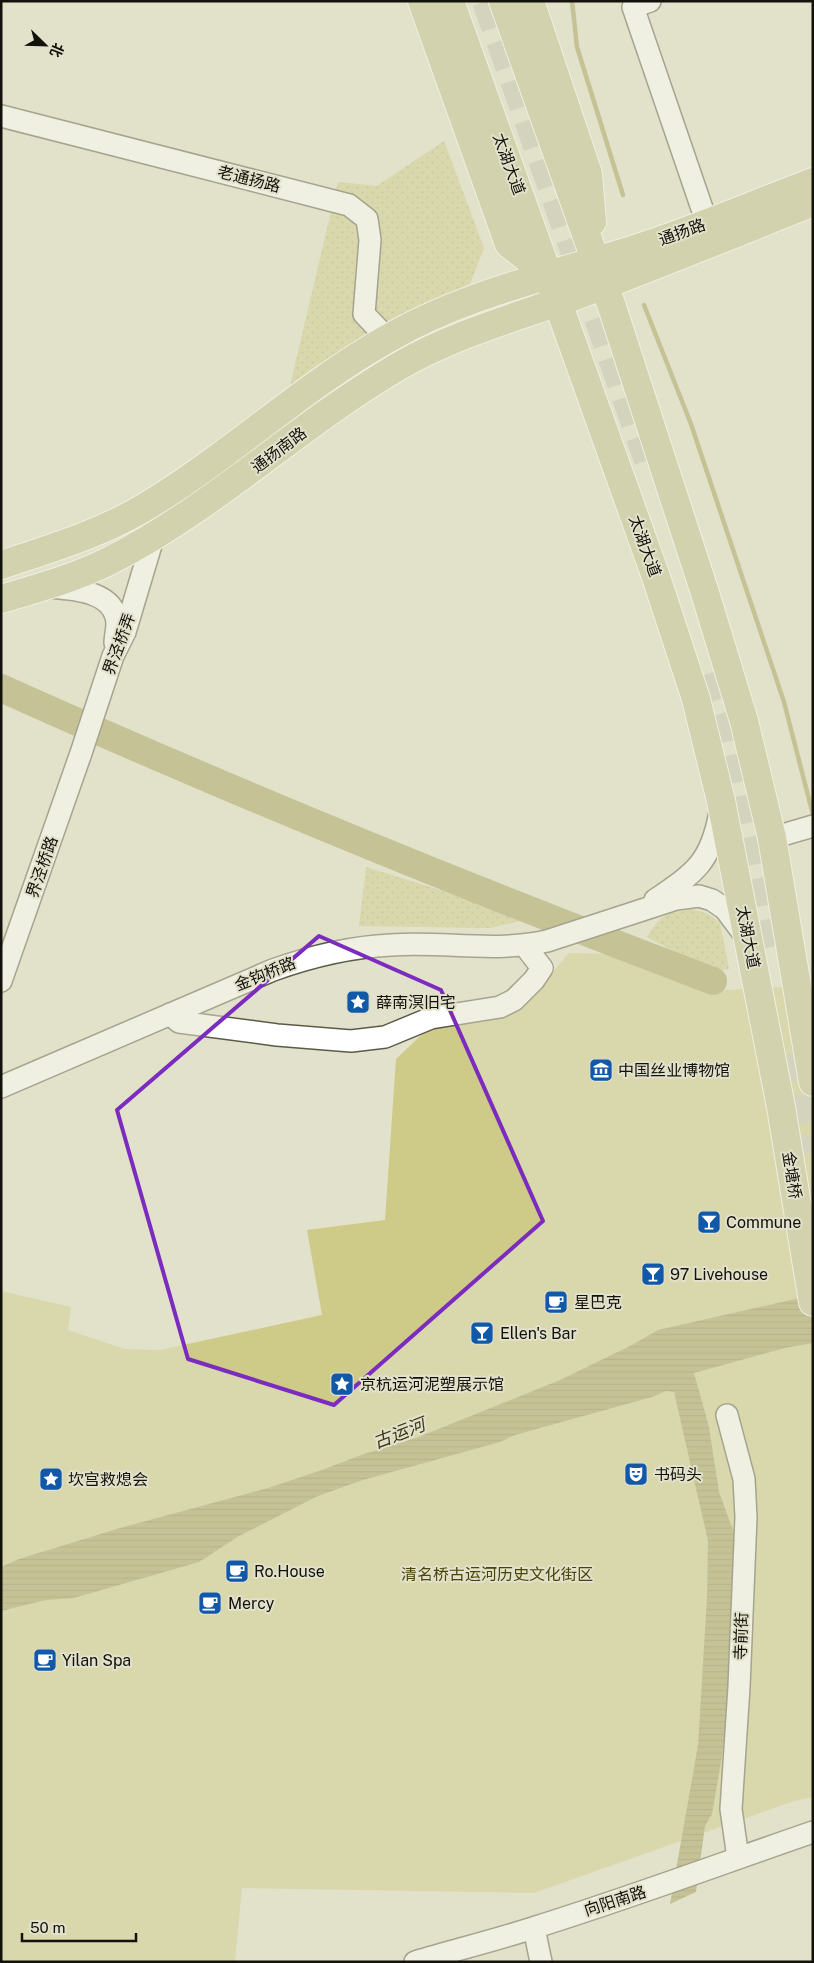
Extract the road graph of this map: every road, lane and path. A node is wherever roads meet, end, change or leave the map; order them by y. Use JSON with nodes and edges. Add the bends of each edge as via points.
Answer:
{"nodes":[{"id":1,"x":422,"y":1,"type":"edge"},
{"id":2,"x":450,"y":1,"type":"edge"},
{"id":3,"x":503,"y":1,"type":"edge"},
{"id":4,"x":530,"y":1,"type":"edge"},
{"id":5,"x":638,"y":3,"type":"edge"},
{"id":6,"x":1,"y":116,"type":"edge"},
{"id":7,"x":813,"y":182,"type":"edge"},
{"id":8,"x":813,"y":202,"type":"edge"},
{"id":9,"x":707,"y":222,"type":"junction"},
{"id":10,"x":600,"y":273,"type":"junction"},
{"id":11,"x":549,"y":275,"type":"junction"},
{"id":12,"x":558,"y":302,"type":"junction"},
{"id":13,"x":387,"y":338,"type":"junction"},
{"id":14,"x":154,"y":535,"type":"junction"},
{"id":15,"x":1,"y":565,"type":"edge"},
{"id":16,"x":42,"y":587,"type":"junction"},
{"id":17,"x":1,"y":599,"type":"edge"},
{"id":18,"x":113,"y":656,"type":"junction"},
{"id":19,"x":81,"y":753,"type":"joint"},
{"id":20,"x":721,"y":802,"type":"junction"},
{"id":21,"x":808,"y":828,"type":"edge"},
{"id":22,"x":772,"y":838,"type":"junction"},
{"id":23,"x":633,"y":915,"type":"junction"},
{"id":24,"x":748,"y":939,"type":"junction"},
{"id":25,"x":525,"y":946,"type":"junction"},
{"id":26,"x":1,"y":981,"type":"edge"},
{"id":27,"x":170,"y":1014,"type":"junction"},
{"id":28,"x":813,"y":1082,"type":"edge"},
{"id":29,"x":1,"y":1087,"type":"edge"},
{"id":30,"x":781,"y":1107,"type":"joint"},
{"id":31,"x":813,"y":1302,"type":"edge"},
{"id":32,"x":727,"y":1415,"type":"dead end"},
{"id":33,"x":813,"y":1832,"type":"edge"},
{"id":34,"x":731,"y":1860,"type":"junction"},
{"id":35,"x":534,"y":1928,"type":"junction"},
{"id":36,"x":415,"y":1962,"type":"edge"},
{"id":37,"x":541,"y":1962,"type":"edge"}],
"edges":[{"from":1,"to":11,"type":"main road","via":[[509,244]]},
{"from":2,"to":11,"type":"main road","name":"太湖大道"},
{"from":3,"to":10,"type":"main road"},
{"from":4,"to":10,"type":"main road","via":[[588,174]]},
{"from":5,"to":9,"type":"street"},
{"from":6,"to":13,"type":"street","name":"老通扬路","via":[[349,205],[367,219],[370,240],[364,314]]},
{"from":7,"to":9,"type":"main road","name":"通扬路"},
{"from":8,"to":10,"type":"main road","name":"通扬路"},
{"from":9,"to":10,"type":"main road","name":"通扬路","via":[[640,247]]},
{"from":10,"to":11,"type":"main road","name":"通扬路"},
{"from":10,"to":12,"type":"main road","name":"通扬路"},
{"from":10,"to":22,"type":"main road","via":[[738,702]]},
{"from":11,"to":12,"type":"main road","name":"太湖大道"},
{"from":11,"to":13,"type":"main road","name":"通扬南路","via":[[449,309]]},
{"from":12,"to":14,"type":"main road","name":"通扬南路","via":[[460,337],[402,365]]},
{"from":12,"to":20,"type":"main road","name":"太湖大道","via":[[693,689]]},
{"from":13,"to":15,"type":"main road","name":"通扬南路","via":[[320,381],[142,509],[111,526]]},
{"from":14,"to":16,"type":"main road","name":"通扬南路","via":[[107,562]]},
{"from":14,"to":18,"type":"street","name":"界泾桥弄","via":[[125,632]]},
{"from":16,"to":17,"type":"main road","name":"通扬南路"},
{"from":16,"to":18,"type":"street","via":[[96,595],[111,607],[117,623]]},
{"from":18,"to":19,"type":"street","name":"界泾桥弄"},
{"from":19,"to":26,"type":"street","name":"界泾桥路"},
{"from":20,"to":23,"type":"street","via":[[716,836],[705,858],[688,878]]},
{"from":20,"to":24,"type":"main road","name":"太湖大道"},
{"from":21,"to":22,"type":"street"},
{"from":22,"to":28,"type":"main road"},
{"from":23,"to":24,"type":"street","via":[[676,900],[699,896],[726,909]]},
{"from":23,"to":25,"type":"street","name":"金钩桥路"},
{"from":24,"to":30,"type":"main road","name":"太湖大道"},
{"from":25,"to":27,"type":"street","name":"金钩桥路","via":[[484,948],[393,944],[350,948],[309,957],[273,970]]},
{"from":25,"to":27,"type":"street","via":[[542,968],[514,1000],[500,1007],[431,1018],[385,1037],[351,1041],[277,1035],[179,1022]]},
{"from":27,"to":29,"type":"street","name":"金钩桥路"},
{"from":30,"to":31,"type":"main road","name":"金塘桥"},
{"from":32,"to":34,"type":"street","name":"寺前街","via":[[744,1479],[746,1517]]},
{"from":33,"to":34,"type":"street","name":"向阳南路"},
{"from":34,"to":35,"type":"street","name":"向阳南路"},
{"from":35,"to":36,"type":"street","name":"向阳南路"},
{"from":35,"to":37,"type":"street"}]}
